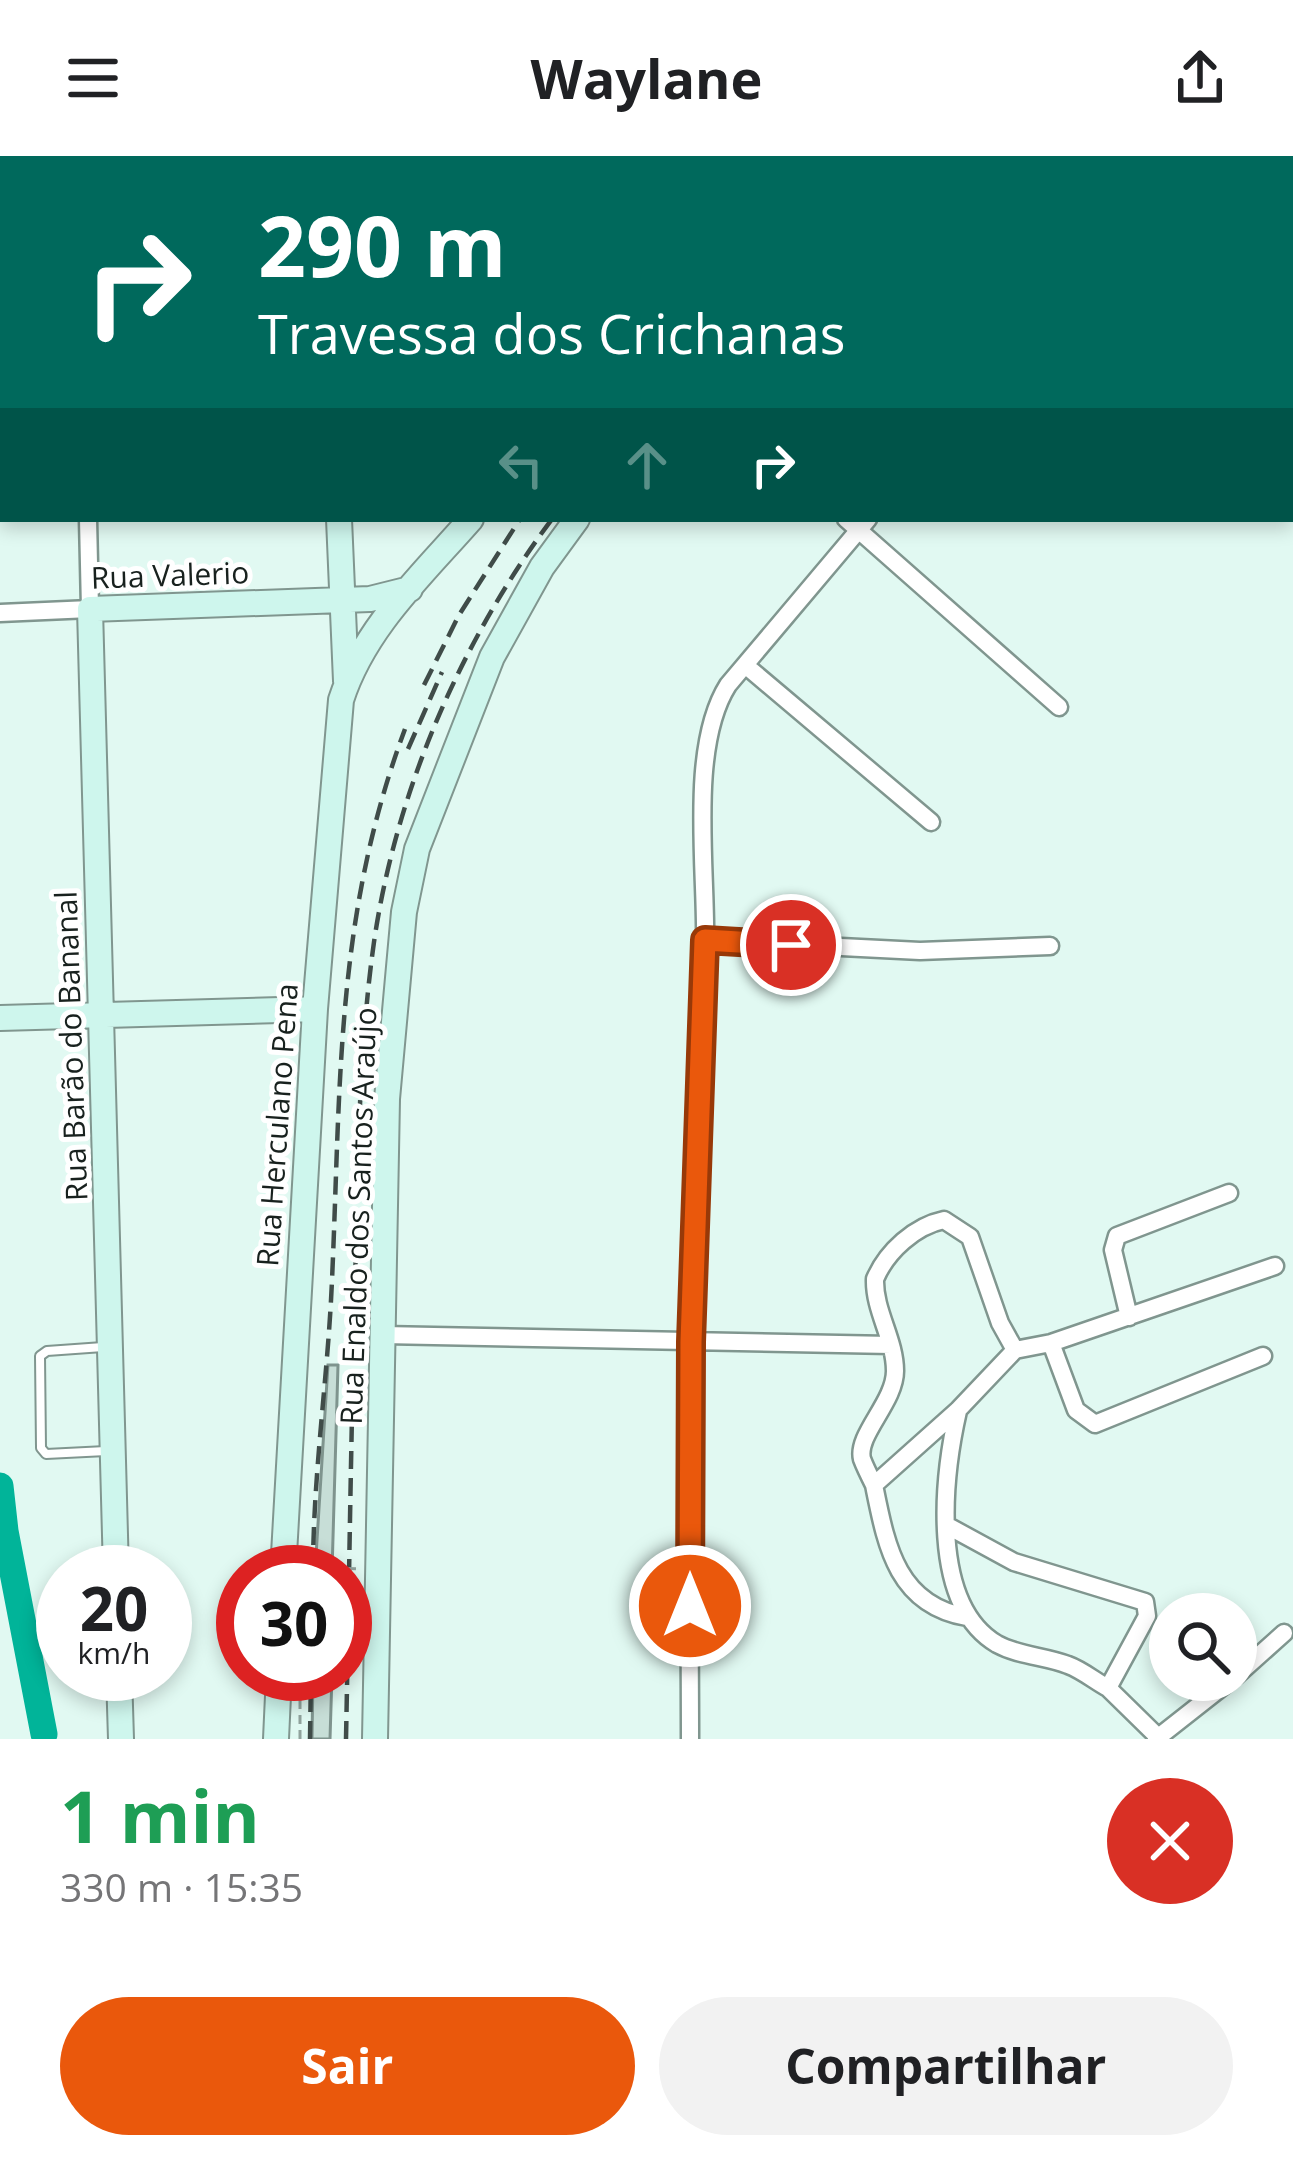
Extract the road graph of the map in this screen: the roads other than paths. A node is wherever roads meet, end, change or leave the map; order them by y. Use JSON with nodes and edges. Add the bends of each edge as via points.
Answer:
{"nodes":[{"id":1,"x":88,"y":522,"type":"edge"},
{"id":2,"x":339,"y":522,"type":"edge"},
{"id":3,"x":468,"y":522,"type":"edge"},
{"id":4,"x":575,"y":522,"type":"edge"},
{"id":5,"x":857,"y":523,"type":"edge"},
{"id":6,"x":410,"y":590,"type":"junction"},
{"id":7,"x":342,"y":598,"type":"junction"},
{"id":8,"x":90,"y":609,"type":"junction"},
{"id":9,"x":0,"y":613,"type":"edge"},
{"id":10,"x":745,"y":665,"type":"junction"},
{"id":11,"x":346,"y":683,"type":"junction"},
{"id":12,"x":1058,"y":707,"type":"dead end"},
{"id":13,"x":931,"y":822,"type":"dead end"},
{"id":14,"x":705,"y":940,"type":"junction"},
{"id":15,"x":1051,"y":946,"type":"dead end"},
{"id":16,"x":315,"y":1010,"type":"junction"},
{"id":17,"x":102,"y":1016,"type":"junction"},
{"id":18,"x":0,"y":1018,"type":"edge"},
{"id":19,"x":1228,"y":1193,"type":"dead end"},
{"id":20,"x":1275,"y":1266,"type":"dead end"},
{"id":21,"x":1129,"y":1317,"type":"junction"},
{"id":22,"x":382,"y":1335,"type":"junction"},
{"id":23,"x":691,"y":1342,"type":"junction"},
{"id":24,"x":1051,"y":1343,"type":"junction"},
{"id":25,"x":891,"y":1345,"type":"junction"},
{"id":26,"x":110,"y":1347,"type":"junction"},
{"id":27,"x":1016,"y":1350,"type":"junction"},
{"id":28,"x":1263,"y":1356,"type":"dead end"},
{"id":29,"x":958,"y":1411,"type":"junction"},
{"id":30,"x":113,"y":1450,"type":"junction"},
{"id":31,"x":874,"y":1485,"type":"junction"},
{"id":32,"x":946,"y":1525,"type":"junction"},
{"id":33,"x":115,"y":1545,"type":"edge"},
{"id":34,"x":293,"y":1545,"type":"edge"},
{"id":35,"x":967,"y":1617,"type":"junction"},
{"id":36,"x":1284,"y":1633,"type":"dead end"},
{"id":37,"x":1257,"y":1657,"type":"edge"},
{"id":38,"x":1108,"y":1688,"type":"junction"},
{"id":39,"x":120,"y":1701,"type":"edge"},
{"id":40,"x":278,"y":1701,"type":"edge"},
{"id":41,"x":1204,"y":1701,"type":"edge"},
{"id":42,"x":1157,"y":1738,"type":"edge"},
{"id":43,"x":121,"y":1739,"type":"edge"},
{"id":44,"x":276,"y":1739,"type":"edge"},
{"id":45,"x":375,"y":1739,"type":"edge"},
{"id":46,"x":690,"y":1739,"type":"edge"}],
"edges":[{"from":1,"to":8,"type":"street","name":"Rua Barão do Bananal"},
{"from":2,"to":7,"type":"main road"},
{"from":3,"to":6,"type":"main road"},
{"from":4,"to":22,"type":"main road","name":"Rua Enaldo dos Santos Araújo","via":[[492,657],[411,873],[387,1099]]},
{"from":5,"to":10,"type":"street"},
{"from":5,"to":12,"type":"street"},
{"from":6,"to":7,"type":"main road","name":"Rua Valerio"},
{"from":6,"to":11,"type":"main road","via":[[377,626]]},
{"from":7,"to":8,"type":"main road","name":"Rua Valerio"},
{"from":7,"to":11,"type":"main road"},
{"from":8,"to":9,"type":"street","name":"Rua Valerio"},
{"from":8,"to":17,"type":"main road","name":"Rua Barão do Bananal"},
{"from":10,"to":13,"type":"street"},
{"from":10,"to":14,"type":"street","via":[[710,726]]},
{"from":11,"to":16,"type":"main road","name":"Rua Herculano Pena"},
{"from":14,"to":15,"type":"street","via":[[920,952]]},
{"from":14,"to":23,"type":"street"},
{"from":16,"to":17,"type":"main road"},
{"from":16,"to":34,"type":"main road","name":"Rua Herculano Pena"},
{"from":17,"to":18,"type":"main road"},
{"from":17,"to":26,"type":"main road","name":"Rua Barão do Bananal"},
{"from":19,"to":21,"type":"street","via":[[1117,1236],[1113,1250]]},
{"from":20,"to":21,"type":"street"},
{"from":21,"to":24,"type":"street"},
{"from":22,"to":23,"type":"street"},
{"from":22,"to":45,"type":"main road","name":"Rua Enaldo dos Santos Araújo"},
{"from":23,"to":25,"type":"street"},
{"from":23,"to":46,"type":"street"},
{"from":24,"to":27,"type":"street"},
{"from":24,"to":28,"type":"street","via":[[1076,1410],[1095,1424]]},
{"from":25,"to":27,"type":"street","via":[[875,1279],[902,1243],[944,1220],[970,1237]]},
{"from":25,"to":31,"type":"street","via":[[895,1380],[862,1447]]},
{"from":26,"to":30,"type":"main road","name":"Rua Barão do Bananal"},
{"from":26,"to":30,"type":"lane","via":[[42,1354],[40,1426],[46,1454]]},
{"from":27,"to":29,"type":"street"},
{"from":29,"to":31,"type":"street"},
{"from":29,"to":32,"type":"street"},
{"from":30,"to":33,"type":"main road","name":"Rua Barão do Bananal"},
{"from":31,"to":35,"type":"street","via":[[887,1550],[905,1581],[945,1612]]},
{"from":32,"to":35,"type":"street"},
{"from":32,"to":38,"type":"street","via":[[1014,1562],[1145,1602],[1147,1616]]},
{"from":35,"to":38,"type":"street","via":[[998,1644],[1069,1665]]},
{"from":36,"to":37,"type":"street"},
{"from":38,"to":42,"type":"street"},
{"from":39,"to":43,"type":"main road"},
{"from":40,"to":44,"type":"main road"},
{"from":41,"to":42,"type":"street"}]}
